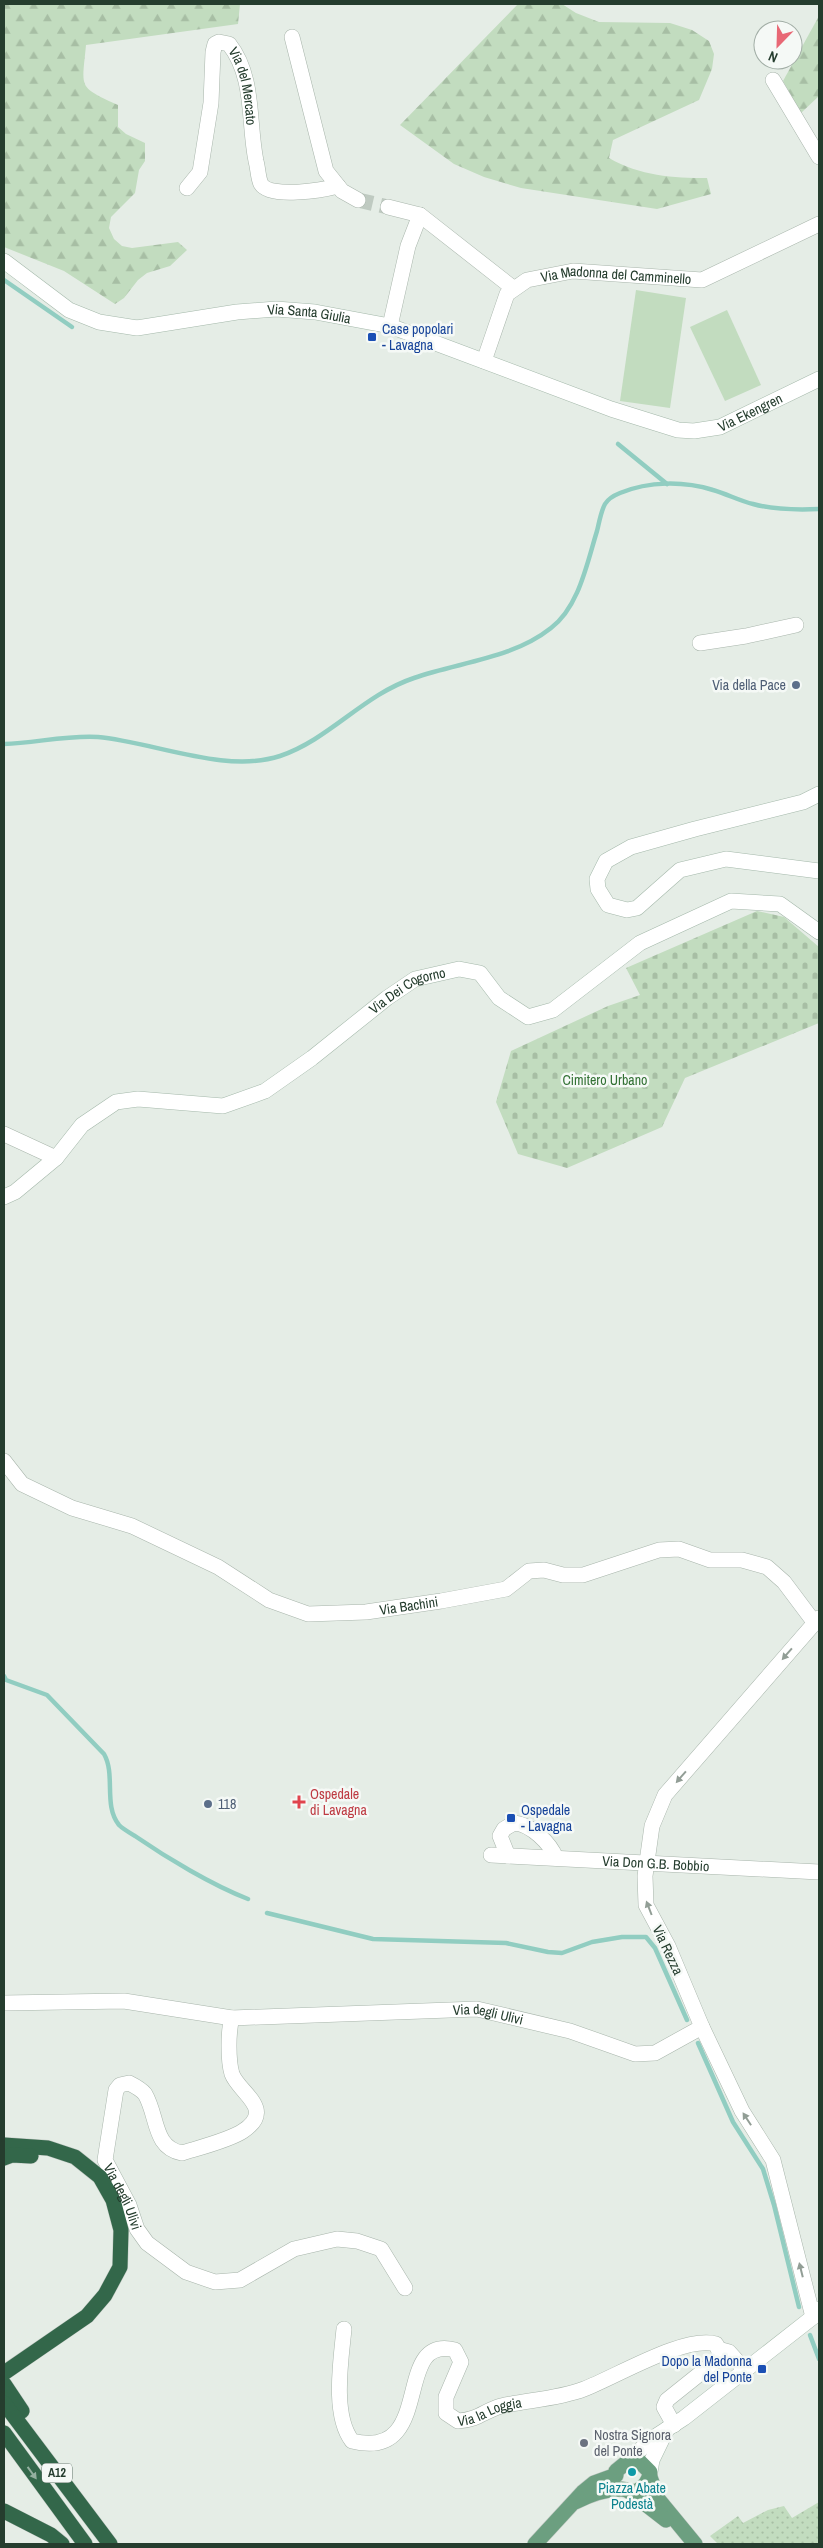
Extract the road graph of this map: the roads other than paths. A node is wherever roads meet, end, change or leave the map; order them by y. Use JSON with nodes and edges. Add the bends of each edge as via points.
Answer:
{"nodes":[{"id":1,"x":292,"y":37,"type":"dead end"},
{"id":2,"x":773,"y":80,"type":"dead end"},
{"id":3,"x":819,"y":157,"type":"edge"},
{"id":4,"x":338,"y":186,"type":"junction"},
{"id":5,"x":186,"y":188,"type":"dead end"},
{"id":6,"x":358,"y":200,"type":"tunnel mouth"},
{"id":7,"x":388,"y":207,"type":"tunnel mouth"},
{"id":8,"x":420,"y":215,"type":"junction"},
{"id":9,"x":819,"y":224,"type":"edge"},
{"id":10,"x":4,"y":261,"type":"edge"},
{"id":11,"x":513,"y":288,"type":"junction"},
{"id":12,"x":390,"y":326,"type":"junction"},
{"id":13,"x":484,"y":361,"type":"junction"},
{"id":14,"x":819,"y":379,"type":"edge"},
{"id":15,"x":678,"y":430,"type":"joint"},
{"id":16,"x":796,"y":625,"type":"dead end"},
{"id":17,"x":700,"y":643,"type":"dead end"},
{"id":18,"x":819,"y":794,"type":"edge"},
{"id":19,"x":819,"y":871,"type":"edge"},
{"id":20,"x":819,"y":932,"type":"edge"},
{"id":21,"x":4,"y":1134,"type":"edge"},
{"id":22,"x":56,"y":1158,"type":"junction"},
{"id":23,"x":4,"y":1197,"type":"edge"},
{"id":24,"x":4,"y":1461,"type":"edge"},
{"id":25,"x":817,"y":1620,"type":"edge"},
{"id":26,"x":491,"y":1855,"type":"dead end"},
{"id":27,"x":508,"y":1856,"type":"junction"},
{"id":28,"x":556,"y":1858,"type":"junction"},
{"id":29,"x":647,"y":1863,"type":"junction"},
{"id":30,"x":819,"y":1872,"type":"edge"},
{"id":31,"x":4,"y":2003,"type":"edge"},
{"id":32,"x":232,"y":2018,"type":"junction"},
{"id":33,"x":702,"y":2027,"type":"junction"},
{"id":34,"x":4,"y":2144,"type":"edge"},
{"id":35,"x":4,"y":2158,"type":"edge"},
{"id":36,"x":113,"y":2200,"type":"junction"},
{"id":37,"x":405,"y":2288,"type":"dead end"},
{"id":38,"x":816,"y":2313,"type":"edge"},
{"id":39,"x":344,"y":2329,"type":"dead end"},
{"id":40,"x":718,"y":2349,"type":"junction"},
{"id":41,"x":9,"y":2369,"type":"edge"},
{"id":42,"x":745,"y":2370,"type":"junction"},
{"id":43,"x":4,"y":2384,"type":"edge"},
{"id":44,"x":4,"y":2403,"type":"edge"},
{"id":45,"x":675,"y":2424,"type":"junction"},
{"id":46,"x":4,"y":2434,"type":"edge"},
{"id":47,"x":632,"y":2458,"type":"junction"},
{"id":48,"x":650,"y":2474,"type":"junction"},
{"id":49,"x":616,"y":2475,"type":"junction"},
{"id":50,"x":626,"y":2490,"type":"junction"},
{"id":51,"x":575,"y":2502,"type":"junction"},
{"id":52,"x":4,"y":2511,"type":"edge"},
{"id":53,"x":90,"y":2518,"type":"junction"},
{"id":54,"x":62,"y":2544,"type":"edge"},
{"id":55,"x":85,"y":2544,"type":"edge"},
{"id":56,"x":110,"y":2544,"type":"edge"},
{"id":57,"x":535,"y":2544,"type":"edge"},
{"id":58,"x":691,"y":2544,"type":"edge"},
{"id":59,"x":695,"y":2544,"type":"edge"}],
"edges":[{"from":1,"to":4,"type":"street","via":[[326,172]]},
{"from":2,"to":3,"type":"street"},
{"from":4,"to":5,"type":"street","name":"Via del Mercato","via":[[287,192],[268,190],[261,184],[247,85],[238,56],[229,44],[218,42],[213,52],[211,103],[200,172]]},
{"from":4,"to":6,"type":"street"},
{"from":7,"to":8,"type":"street"},
{"from":8,"to":11,"type":"street"},
{"from":8,"to":12,"type":"street","via":[[408,246]]},
{"from":9,"to":11,"type":"street","name":"Via Madonna del Camminello","via":[[702,280],[573,271],[527,280]]},
{"from":10,"to":12,"type":"street","name":"Via Santa Giulia","via":[[69,310],[99,322],[137,328],[276,309],[315,312]]},
{"from":11,"to":13,"type":"street","via":[[507,294]]},
{"from":12,"to":13,"type":"street","name":"Via Santa Giulia"},
{"from":13,"to":15,"type":"street","name":"Via Santa Giulia","via":[[611,409]]},
{"from":14,"to":15,"type":"street","name":"Via Ekengren","via":[[720,427]]},
{"from":16,"to":17,"type":"street"},
{"from":18,"to":19,"type":"street","via":[[803,802],[632,848],[606,862],[597,879],[598,889],[608,905],[627,910],[637,908],[680,870],[726,859]]},
{"from":20,"to":22,"type":"street","name":"Via Dei Cogorno","via":[[780,904],[731,901],[640,943],[553,1010],[528,1017],[499,998],[480,974],[459,969],[415,979],[265,1091],[223,1106],[138,1099],[116,1102],[82,1125]]},
{"from":21,"to":22,"type":"street"},
{"from":22,"to":23,"type":"street","name":"Via Dei Cogorno","via":[[16,1192]]},
{"from":24,"to":25,"type":"street","name":"Via Bachini","via":[[22,1484],[72,1508],[132,1526],[218,1567],[269,1600],[308,1614],[366,1612],[441,1601],[506,1589],[529,1571],[583,1575],[659,1550],[679,1550],[710,1560],[742,1560],[767,1567]]},
{"from":25,"to":29,"type":"street","name":"Via Rezza","one_way":true,"via":[[665,1795],[652,1826]]},
{"from":26,"to":27,"type":"street","name":"Via Don G.B. Bobbio"},
{"from":27,"to":28,"type":"street","name":"Via Don G.B. Bobbio"},
{"from":27,"to":28,"type":"street","via":[[500,1836],[508,1825],[520,1823],[543,1839]]},
{"from":28,"to":29,"type":"street","name":"Via Don G.B. Bobbio"},
{"from":29,"to":30,"type":"street","name":"Via Don G.B. Bobbio"},
{"from":33,"to":29,"type":"street","name":"Via Rezza","one_way":true,"via":[[668,1946],[646,1905]]},
{"from":31,"to":32,"type":"street","name":"Via degli Ulivi","via":[[124,2001]]},
{"from":32,"to":33,"type":"street","name":"Via degli Ulivi","via":[[477,2009],[570,2031],[635,2054],[655,2052]]},
{"from":32,"to":37,"type":"street","name":"Via degli Ulivi","via":[[229,2030],[232,2074],[253,2099],[256,2108],[253,2122],[243,2132],[182,2153],[172,2151],[164,2146],[145,2095],[129,2084],[120,2085],[116,2090],[105,2160],[122,2188],[137,2230],[146,2243],[186,2272],[215,2282],[240,2280],[294,2248],[337,2239],[357,2240],[382,2249]]},
{"from":38,"to":33,"type":"street","name":"Via Rezza","one_way":true,"via":[[773,2160],[742,2111]]},
{"from":34,"to":36,"type":"highway","via":[[48,2148],[75,2157],[100,2177]]},
{"from":35,"to":36,"type":"highway","via":[[12,2155],[49,2156],[76,2168]]},
{"from":36,"to":41,"type":"highway","via":[[121,2230],[120,2267],[105,2295],[87,2316]]},
{"from":38,"to":42,"type":"street"},
{"from":39,"to":40,"type":"street","name":"Via la Loggia","via":[[340,2376],[344,2432],[352,2441],[369,2446],[385,2442],[400,2431],[422,2364],[434,2351],[455,2350],[461,2362],[446,2397],[446,2412],[458,2421],[473,2420],[498,2407],[582,2390],[688,2343],[709,2342],[716,2344]]},
{"from":40,"to":42,"type":"street","name":"Via la Loggia","via":[[729,2352]]},
{"from":40,"to":45,"type":"street","via":[[717,2360],[667,2400],[664,2407]]},
{"from":42,"to":45,"type":"street"},
{"from":43,"to":53,"type":"highway"},
{"from":44,"to":53,"type":"highway","number":"A12"},
{"from":45,"to":47,"type":"street","via":[[650,2440]]},
{"from":45,"to":48,"type":"street"},
{"from":46,"to":55,"type":"highway","number":"A12","one_way":true},
{"from":47,"to":48,"type":"main road"},
{"from":47,"to":49,"type":"main road","via":[[622,2464]]},
{"from":48,"to":50,"type":"main road","via":[[637,2491]]},
{"from":48,"to":59,"type":"main road","via":[[658,2499]]},
{"from":49,"to":50,"type":"main road"},
{"from":49,"to":51,"type":"main road","via":[[594,2483]]},
{"from":50,"to":51,"type":"main road","via":[[600,2492]]},
{"from":50,"to":58,"type":"main road","via":[[664,2518]]},
{"from":51,"to":57,"type":"main road"},
{"from":52,"to":54,"type":"highway"},
{"from":53,"to":56,"type":"highway","number":"A12"}]}
